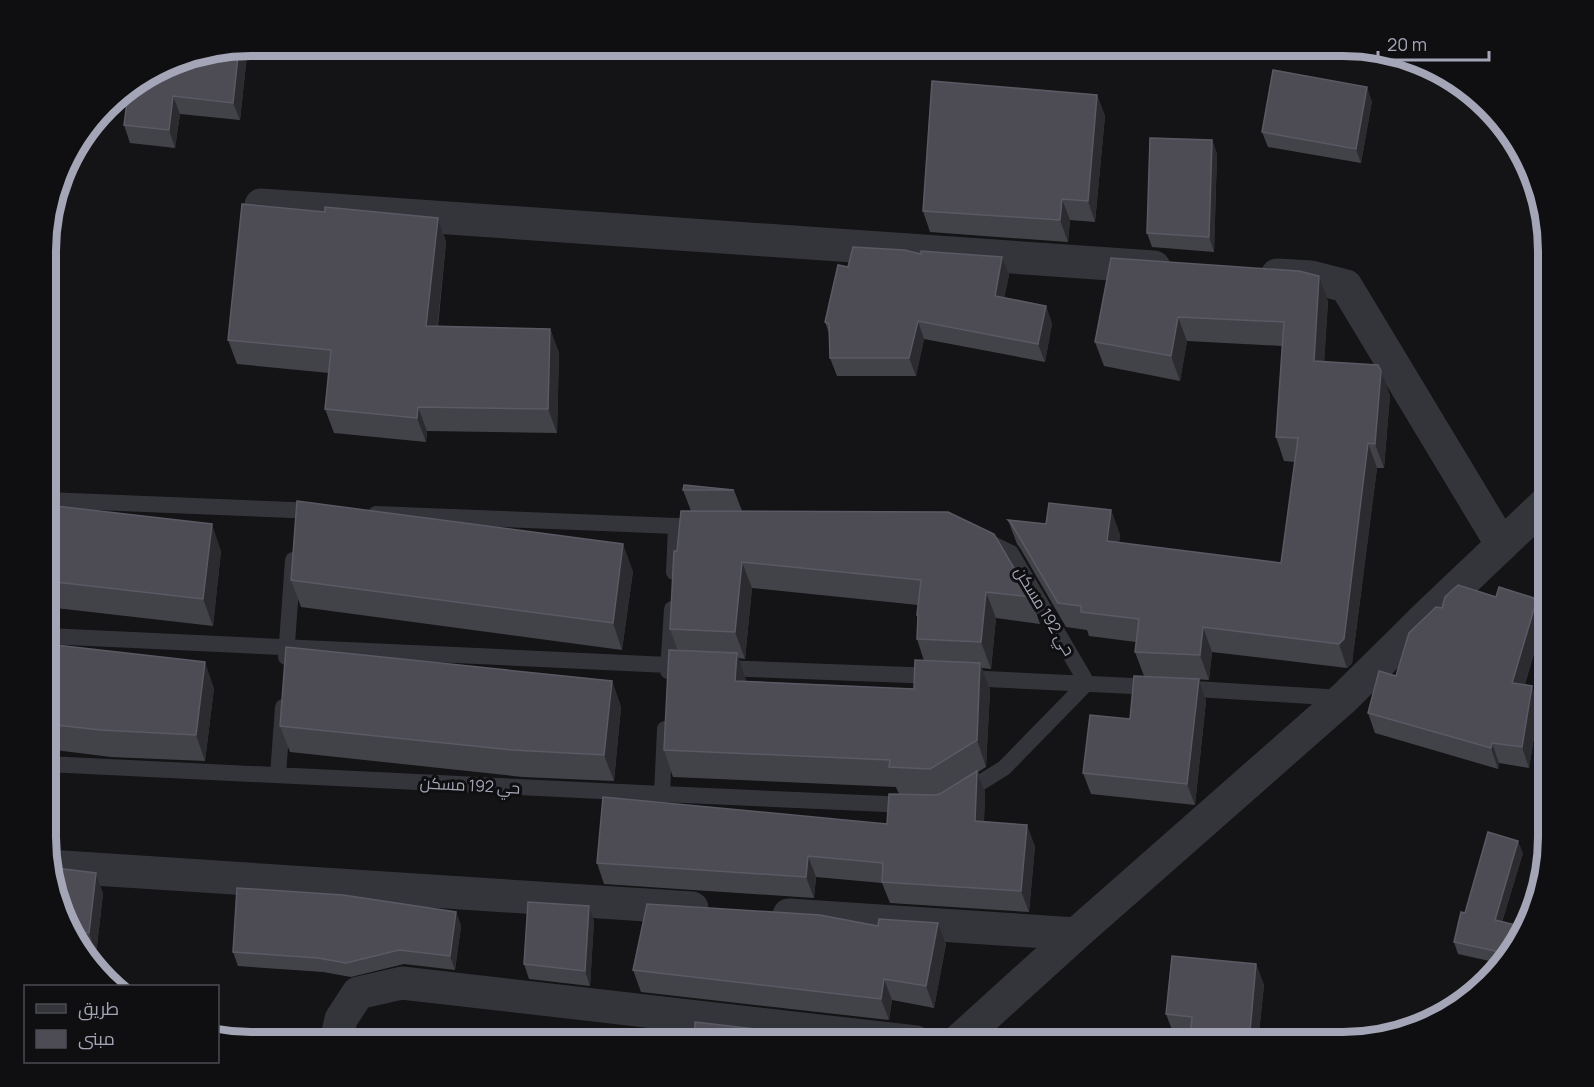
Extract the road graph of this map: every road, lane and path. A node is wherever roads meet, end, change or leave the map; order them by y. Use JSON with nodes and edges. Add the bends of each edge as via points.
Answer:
{"nodes":[{"id":1,"x":261,"y":205,"type":"edge"},
{"id":2,"x":1180,"y":268,"type":"edge"},
{"id":3,"x":1251,"y":273,"type":"edge"},
{"id":4,"x":56,"y":501,"type":"edge"},
{"id":5,"x":1538,"y":511,"type":"edge"},
{"id":6,"x":332,"y":512,"type":"edge"},
{"id":7,"x":356,"y":513,"type":"edge"},
{"id":8,"x":676,"y":527,"type":"junction"},
{"id":9,"x":711,"y":527,"type":"edge"},
{"id":10,"x":970,"y":533,"type":"edge"},
{"id":11,"x":294,"y":544,"type":"edge"},
{"id":12,"x":1502,"y":545,"type":"junction"},
{"id":13,"x":56,"y":636,"type":"edge"},
{"id":14,"x":287,"y":647,"type":"junction"},
{"id":15,"x":669,"y":666,"type":"junction"},
{"id":16,"x":285,"y":670,"type":"edge"},
{"id":17,"x":1088,"y":683,"type":"junction"},
{"id":18,"x":668,"y":689,"type":"edge"},
{"id":19,"x":284,"y":693,"type":"edge"},
{"id":20,"x":1344,"y":698,"type":"junction"},
{"id":21,"x":666,"y":712,"type":"edge"},
{"id":22,"x":56,"y":764,"type":"edge"},
{"id":23,"x":278,"y":775,"type":"junction"},
{"id":24,"x":662,"y":794,"type":"junction"},
{"id":25,"x":951,"y":801,"type":"edge"},
{"id":26,"x":930,"y":806,"type":"edge"},
{"id":27,"x":58,"y":867,"type":"edge"},
{"id":28,"x":718,"y":910,"type":"edge"},
{"id":29,"x":765,"y":913,"type":"edge"},
{"id":30,"x":1077,"y":934,"type":"junction"},
{"id":31,"x":824,"y":1031,"type":"edge"},
{"id":32,"x":969,"y":1031,"type":"edge"},
{"id":33,"x":338,"y":1032,"type":"edge"}],
"edges":[{"from":1,"to":2,"type":"street"},
{"from":3,"to":12,"type":"street","via":[[1346,285]]},
{"from":4,"to":6,"type":"lane","via":[[296,516]]},
{"from":5,"to":12,"type":"street"},
{"from":7,"to":8,"type":"lane"},
{"from":8,"to":9,"type":"lane"},
{"from":8,"to":15,"type":"lane"},
{"from":10,"to":17,"type":"lane","name":"حي 192 مسكن","via":[[1011,553]]},
{"from":11,"to":14,"type":"lane"},
{"from":12,"to":20,"type":"street"},
{"from":13,"to":14,"type":"lane","name":"حي 192 مسكن"},
{"from":14,"to":15,"type":"lane","name":"حي 192 مسكن"},
{"from":14,"to":16,"type":"lane"},
{"from":15,"to":17,"type":"lane","name":"حي 192 مسكن"},
{"from":15,"to":18,"type":"lane"},
{"from":17,"to":20,"type":"lane","name":"حي 192 مسكن"},
{"from":17,"to":25,"type":"lane","via":[[1004,768]]},
{"from":19,"to":23,"type":"lane"},
{"from":20,"to":30,"type":"street"},
{"from":21,"to":24,"type":"lane"},
{"from":22,"to":23,"type":"lane","name":"حي 192 مسكن"},
{"from":23,"to":24,"type":"lane","name":"حي 192 مسكن"},
{"from":24,"to":26,"type":"lane","name":"حي 192 مسكن"},
{"from":27,"to":28,"type":"street"},
{"from":29,"to":30,"type":"street"},
{"from":30,"to":32,"type":"street"},
{"from":31,"to":33,"type":"street","via":[[402,983],[358,993],[341,1019]]}]}
